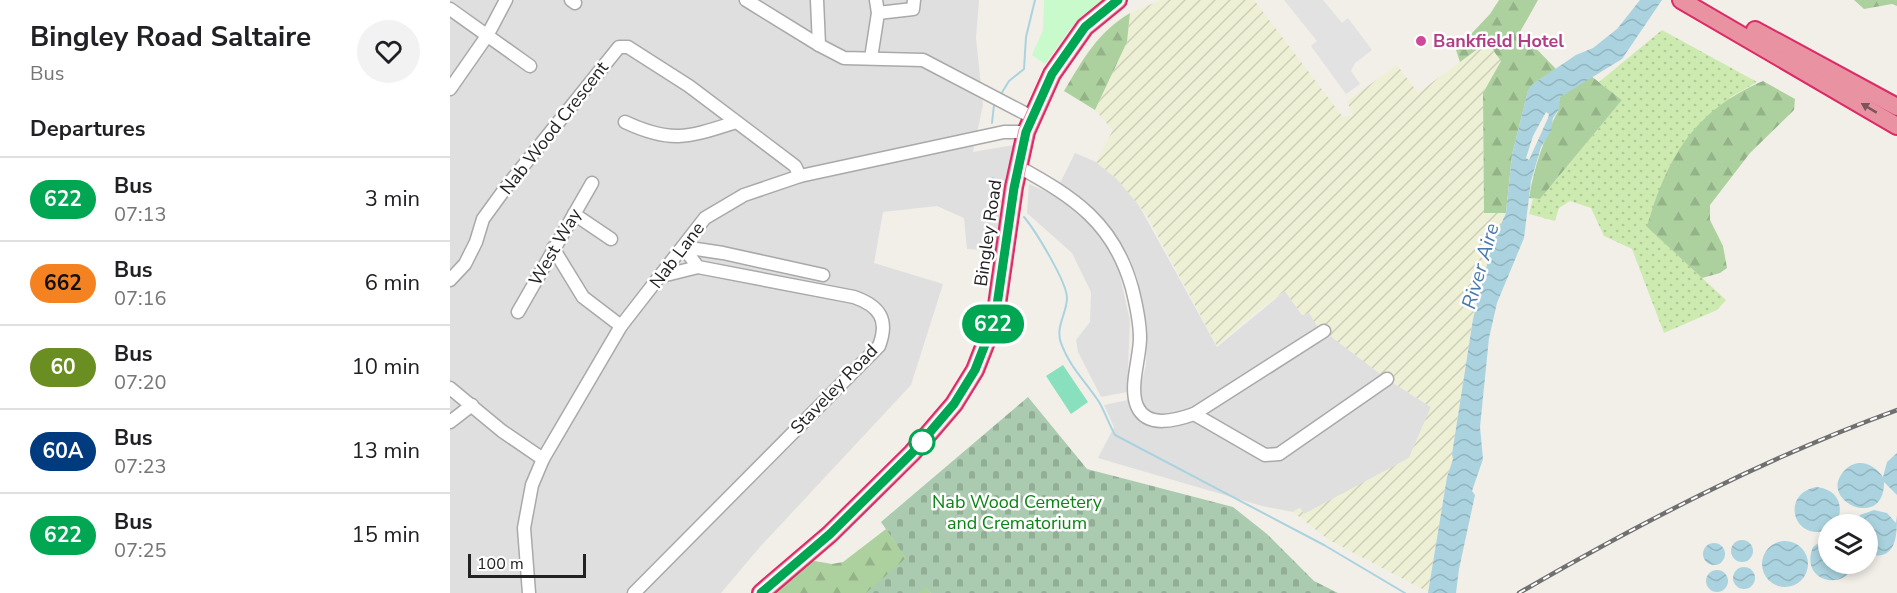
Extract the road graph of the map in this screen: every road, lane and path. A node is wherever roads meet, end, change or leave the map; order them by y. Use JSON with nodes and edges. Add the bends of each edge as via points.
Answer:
{"nodes":[{"id":1,"x":506,"y":0,"type":"edge"},
{"id":2,"x":746,"y":0,"type":"edge"},
{"id":3,"x":817,"y":0,"type":"edge"},
{"id":4,"x":914,"y":0,"type":"edge"},
{"id":5,"x":1118,"y":0,"type":"edge"},
{"id":6,"x":1681,"y":0,"type":"edge"},
{"id":7,"x":1700,"y":0,"type":"edge"},
{"id":8,"x":877,"y":6,"type":"edge"},
{"id":9,"x":450,"y":9,"type":"edge"},
{"id":10,"x":487,"y":36,"type":"junction"},
{"id":11,"x":819,"y":45,"type":"junction"},
{"id":12,"x":871,"y":58,"type":"junction"},
{"id":13,"x":530,"y":66,"type":"dead end"},
{"id":14,"x":1844,"y":85,"type":"junction"},
{"id":15,"x":450,"y":89,"type":"edge"},
{"id":16,"x":1897,"y":107,"type":"edge"},
{"id":17,"x":625,"y":122,"type":"dead end"},
{"id":18,"x":736,"y":122,"type":"junction"},
{"id":19,"x":1029,"y":125,"type":"junction"},
{"id":20,"x":1897,"y":126,"type":"edge"},
{"id":21,"x":1017,"y":166,"type":"junction"},
{"id":22,"x":800,"y":176,"type":"junction"},
{"id":23,"x":592,"y":183,"type":"dead end"},
{"id":24,"x":574,"y":214,"type":"junction"},
{"id":25,"x":611,"y":239,"type":"dead end"},
{"id":26,"x":682,"y":247,"type":"junction"},
{"id":27,"x":553,"y":248,"type":"junction"},
{"id":28,"x":698,"y":267,"type":"junction"},
{"id":29,"x":823,"y":275,"type":"dead end"},
{"id":30,"x":662,"y":276,"type":"junction"},
{"id":31,"x":450,"y":280,"type":"edge"},
{"id":32,"x":518,"y":312,"type":"dead end"},
{"id":33,"x":621,"y":326,"type":"junction"},
{"id":34,"x":1324,"y":331,"type":"dead end"},
{"id":35,"x":1387,"y":379,"type":"dead end"},
{"id":36,"x":450,"y":388,"type":"edge"},
{"id":37,"x":472,"y":405,"type":"junction"},
{"id":38,"x":1194,"y":414,"type":"junction"},
{"id":39,"x":450,"y":422,"type":"edge"},
{"id":40,"x":543,"y":459,"type":"junction"},
{"id":41,"x":529,"y":593,"type":"edge"},
{"id":42,"x":634,"y":593,"type":"edge"},
{"id":43,"x":761,"y":593,"type":"edge"}],
"edges":[{"from":1,"to":10,"type":"street"},
{"from":2,"to":11,"type":"street"},
{"from":3,"to":11,"type":"street"},
{"from":4,"to":8,"type":"street","via":[[913,9]]},
{"from":5,"to":19,"type":"highway","name":"Bingley Road","via":[[1085,27],[1052,74]]},
{"from":6,"to":14,"type":"highway"},
{"from":7,"to":14,"type":"highway"},
{"from":8,"to":12,"type":"street"},
{"from":9,"to":10,"type":"street"},
{"from":10,"to":13,"type":"street"},
{"from":10,"to":15,"type":"street"},
{"from":11,"to":12,"type":"street","via":[[844,58]]},
{"from":12,"to":19,"type":"street","via":[[923,60]]},
{"from":14,"to":16,"type":"highway"},
{"from":20,"to":14,"type":"highway","one_way":true},
{"from":17,"to":18,"type":"street","via":[[650,134],[681,137]]},
{"from":18,"to":22,"type":"street","name":"Nab Wood Crescent","via":[[795,166]]},
{"from":18,"to":31,"type":"street","name":"Nab Wood Crescent","via":[[689,86],[628,47],[619,46],[483,219],[465,264]]},
{"from":19,"to":21,"type":"highway","name":"Bingley Road"},
{"from":19,"to":22,"type":"street","name":"Nab Lane"},
{"from":21,"to":38,"type":"street","via":[[1083,207],[1100,223],[1120,255],[1138,312],[1140,336],[1134,393],[1138,407],[1156,421]]},
{"from":21,"to":43,"type":"highway","name":"Bingley Road","via":[[995,319],[975,370],[954,404],[912,453],[830,534]]},
{"from":22,"to":26,"type":"street","name":"Nab Lane","via":[[726,203],[705,218]]},
{"from":23,"to":24,"type":"street","name":"West Way"},
{"from":24,"to":25,"type":"street"},
{"from":24,"to":27,"type":"street","name":"West Way"},
{"from":26,"to":28,"type":"street"},
{"from":26,"to":29,"type":"street"},
{"from":26,"to":30,"type":"street","name":"Nab Lane"},
{"from":27,"to":32,"type":"street","name":"West Way"},
{"from":27,"to":33,"type":"street","via":[[583,297]]},
{"from":28,"to":30,"type":"street","name":"Staveley Road"},
{"from":28,"to":42,"type":"street","name":"Staveley Road","via":[[869,303],[883,322],[884,333],[879,346]]},
{"from":30,"to":33,"type":"street","name":"Nab Lane"},
{"from":33,"to":40,"type":"street","name":"Nab Lane"},
{"from":34,"to":38,"type":"street"},
{"from":35,"to":38,"type":"street","via":[[1272,456]]},
{"from":36,"to":37,"type":"street"},
{"from":37,"to":39,"type":"street"},
{"from":37,"to":40,"type":"street"},
{"from":40,"to":41,"type":"street","name":"Nab Lane","via":[[532,484],[524,528]]}]}
